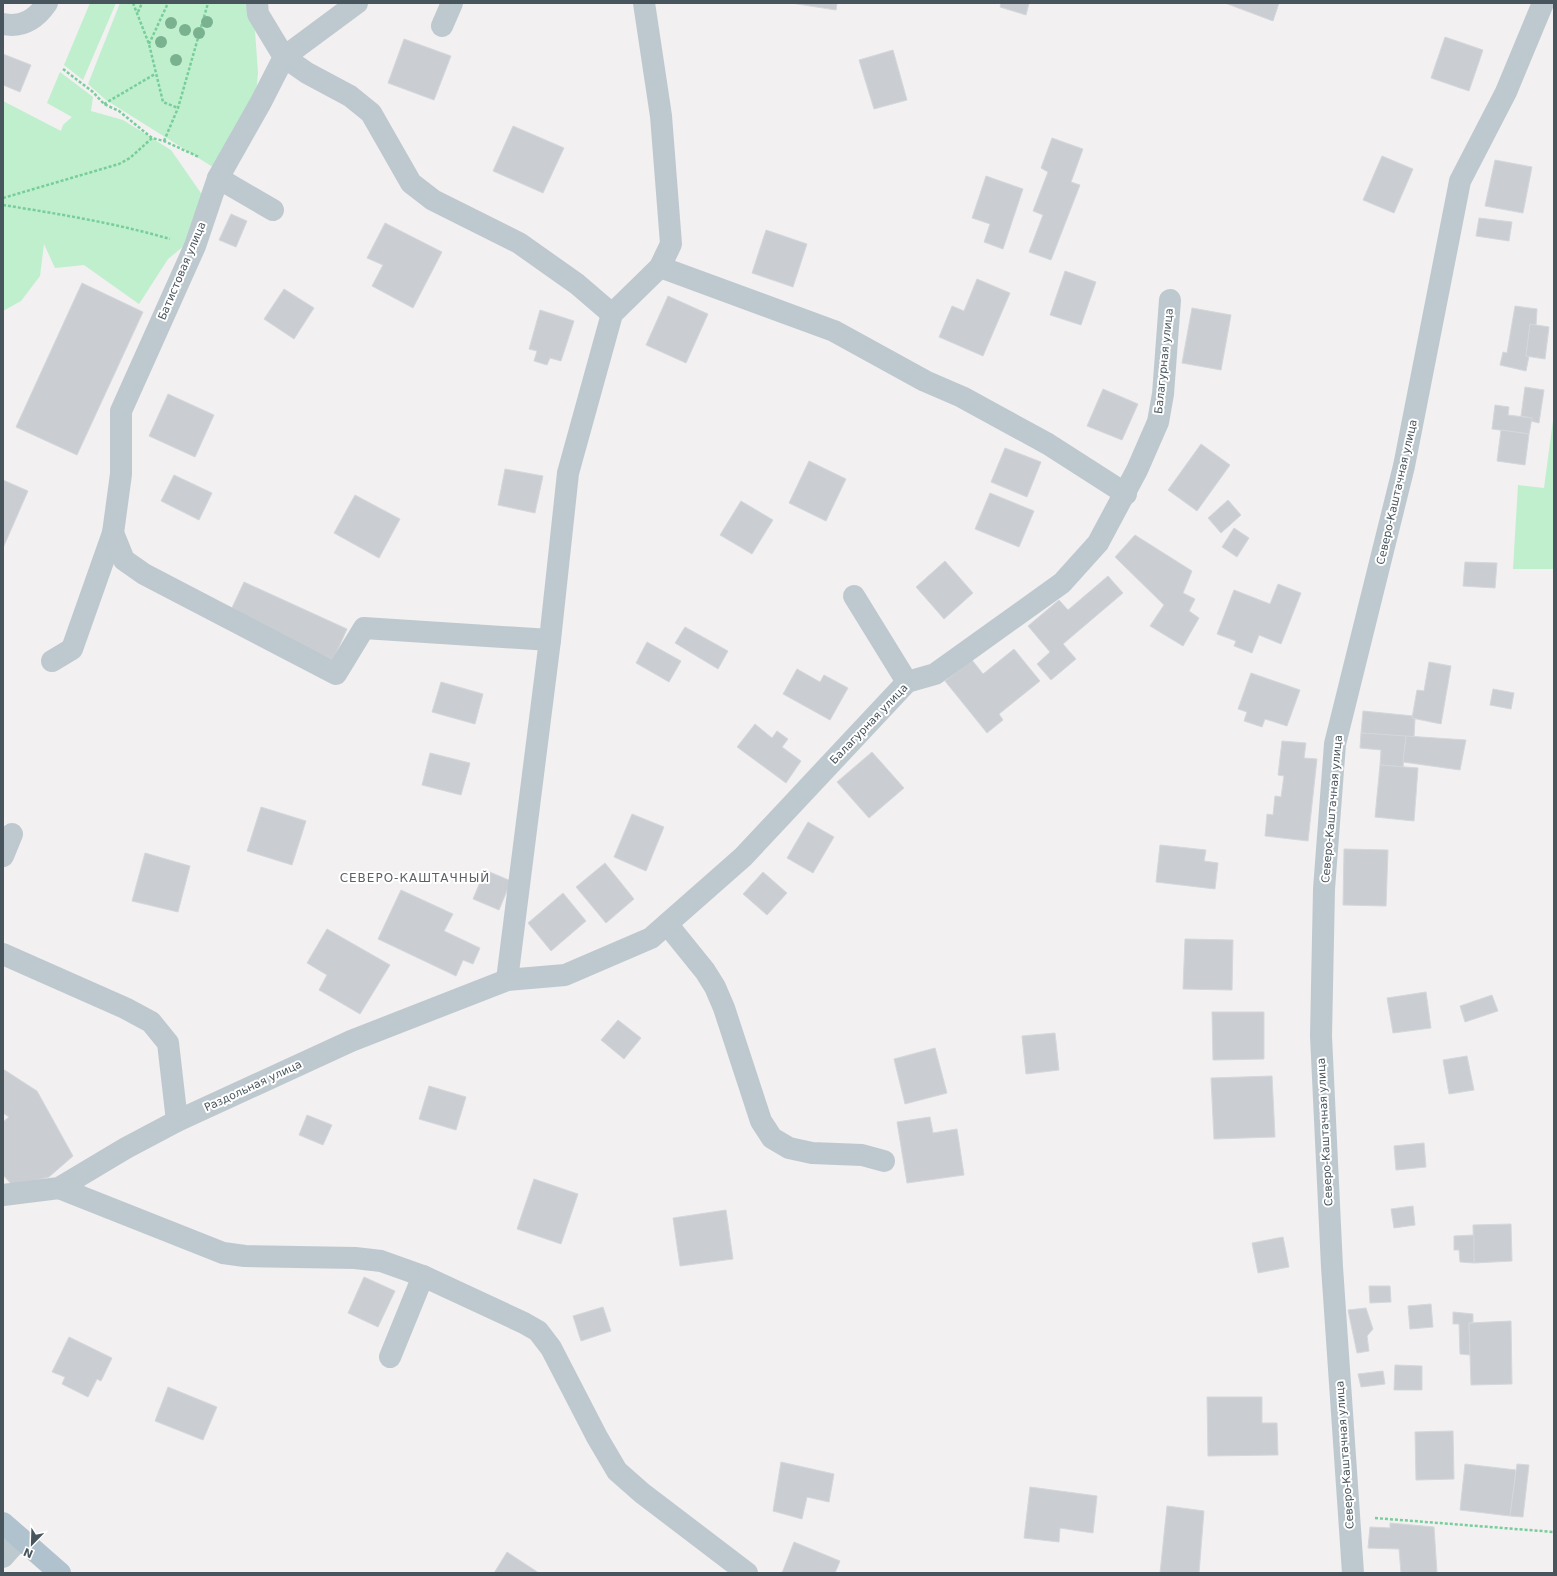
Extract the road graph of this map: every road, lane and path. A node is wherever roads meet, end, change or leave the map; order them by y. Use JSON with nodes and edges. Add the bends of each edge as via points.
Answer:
{"nodes":[{"id":1,"x":47,"y":3,"type":"edge"},
{"id":2,"x":133,"y":3,"type":"edge"},
{"id":3,"x":142,"y":3,"type":"edge"},
{"id":4,"x":168,"y":3,"type":"edge"},
{"id":5,"x":208,"y":3,"type":"edge"},
{"id":6,"x":257,"y":3,"type":"edge"},
{"id":7,"x":357,"y":3,"type":"edge"},
{"id":8,"x":452,"y":3,"type":"edge"},
{"id":9,"x":644,"y":3,"type":"edge"},
{"id":10,"x":1543,"y":3,"type":"edge"},
{"id":11,"x":137,"y":12,"type":"junction"},
{"id":12,"x":3,"y":24,"type":"edge"},
{"id":13,"x":442,"y":26,"type":"dead end"},
{"id":14,"x":148,"y":44,"type":"junction"},
{"id":15,"x":284,"y":57,"type":"junction"},
{"id":16,"x":62,"y":69,"type":"dead end"},
{"id":17,"x":155,"y":74,"type":"junction"},
{"id":18,"x":104,"y":104,"type":"junction"},
{"id":19,"x":178,"y":108,"type":"junction"},
{"id":20,"x":152,"y":138,"type":"junction"},
{"id":21,"x":164,"y":141,"type":"junction"},
{"id":22,"x":220,"y":174,"type":"junction"},
{"id":23,"x":3,"y":198,"type":"edge"},
{"id":24,"x":3,"y":205,"type":"edge"},
{"id":25,"x":273,"y":210,"type":"dead end"},
{"id":26,"x":195,"y":246,"type":"junction"},
{"id":27,"x":660,"y":267,"type":"junction"},
{"id":28,"x":1170,"y":300,"type":"dead end"},
{"id":29,"x":612,"y":314,"type":"junction"},
{"id":30,"x":1126,"y":494,"type":"junction"},
{"id":31,"x":113,"y":533,"type":"junction"},
{"id":32,"x":854,"y":596,"type":"dead end"},
{"id":33,"x":550,"y":640,"type":"junction"},
{"id":34,"x":52,"y":662,"type":"dead end"},
{"id":35,"x":907,"y":682,"type":"junction"},
{"id":36,"x":12,"y":834,"type":"dead end"},
{"id":37,"x":3,"y":856,"type":"edge"},
{"id":38,"x":667,"y":924,"type":"junction"},
{"id":39,"x":3,"y":954,"type":"edge"},
{"id":40,"x":507,"y":980,"type":"junction"},
{"id":41,"x":177,"y":1121,"type":"junction"},
{"id":42,"x":884,"y":1160,"type":"dead end"},
{"id":43,"x":59,"y":1188,"type":"junction"},
{"id":44,"x":3,"y":1195,"type":"edge"},
{"id":45,"x":423,"y":1276,"type":"junction"},
{"id":46,"x":390,"y":1357,"type":"dead end"},
{"id":47,"x":1349,"y":1516,"type":"junction"},
{"id":48,"x":3,"y":1523,"type":"edge"},
{"id":49,"x":1554,"y":1532,"type":"edge"},
{"id":50,"x":20,"y":1538,"type":"junction"},
{"id":51,"x":3,"y":1557,"type":"edge"},
{"id":52,"x":60,"y":1573,"type":"edge"},
{"id":53,"x":747,"y":1573,"type":"edge"},
{"id":54,"x":1353,"y":1573,"type":"edge"}],
"edges":[{"from":1,"to":12,"type":"street","via":[[32,20],[21,24]]},
{"from":2,"to":11,"type":"path"},
{"from":3,"to":11,"type":"path"},
{"from":4,"to":14,"type":"path"},
{"from":5,"to":19,"type":"path"},
{"from":6,"to":15,"type":"street","via":[[258,14]]},
{"from":7,"to":15,"type":"street"},
{"from":8,"to":13,"type":"street"},
{"from":9,"to":27,"type":"street","via":[[661,116],[671,244]]},
{"from":10,"to":47,"type":"street","name":"Северо-Каштачная улица","via":[[1506,92],[1460,181],[1404,466],[1335,744],[1324,889],[1321,1036],[1332,1267]]},
{"from":11,"to":14,"type":"path"},
{"from":14,"to":17,"type":"path"},
{"from":15,"to":22,"type":"street","name":"Батистовая улица"},
{"from":15,"to":29,"type":"street","via":[[307,73],[350,96],[371,113],[411,183],[433,200],[519,243],[577,284]]},
{"from":16,"to":18,"type":"path","via":[[93,92]]},
{"from":17,"to":18,"type":"path"},
{"from":17,"to":19,"type":"path","via":[[163,102]]},
{"from":18,"to":20,"type":"path","via":[[119,111]]},
{"from":19,"to":21,"type":"path"},
{"from":20,"to":21,"type":"path"},
{"from":20,"to":23,"type":"path","via":[[140,151],[119,164]]},
{"from":21,"to":22,"type":"path"},
{"from":22,"to":25,"type":"street"},
{"from":22,"to":26,"type":"street","name":"Батистовая улица"},
{"from":24,"to":26,"type":"path","via":[[124,226]]},
{"from":26,"to":31,"type":"street","name":"Батистовая улица","via":[[122,411],[122,474]]},
{"from":27,"to":29,"type":"street"},
{"from":27,"to":30,"type":"street","via":[[834,331],[1042,441]]},
{"from":28,"to":30,"type":"street","name":"Балагурная улица","via":[[1163,394],[1158,422]]},
{"from":29,"to":33,"type":"street","via":[[568,473]]},
{"from":30,"to":35,"type":"street","name":"Балагурная улица","via":[[1098,542],[1062,583],[935,674]]},
{"from":31,"to":33,"type":"street","via":[[124,560],[144,574],[336,674],[364,628]]},
{"from":31,"to":34,"type":"street","name":"Батистовая улица","via":[[72,649]]},
{"from":32,"to":35,"type":"street"},
{"from":33,"to":40,"type":"street"},
{"from":35,"to":38,"type":"street","name":"Балагурная улица","via":[[743,857]]},
{"from":36,"to":37,"type":"street"},
{"from":38,"to":40,"type":"street","name":"Балагурная улица","via":[[651,938],[565,975]]},
{"from":38,"to":42,"type":"street","via":[[715,987],[761,1121],[772,1138],[789,1148],[812,1153],[862,1155]]},
{"from":39,"to":41,"type":"street","via":[[151,1022],[168,1043]]},
{"from":40,"to":41,"type":"street","name":"Раздольная улица","via":[[352,1041]]},
{"from":41,"to":43,"type":"street","name":"Раздольная улица"},
{"from":43,"to":44,"type":"street","name":"Раздольная улица"},
{"from":43,"to":45,"type":"street","via":[[223,1253],[375,1260]]},
{"from":45,"to":46,"type":"street"},
{"from":45,"to":53,"type":"street","via":[[538,1331],[551,1348],[617,1471]]},
{"from":47,"to":49,"type":"path"},
{"from":47,"to":54,"type":"street","name":"Северо-Каштачная улица"},
{"from":48,"to":50,"type":"main road"},
{"from":50,"to":51,"type":"street"},
{"from":50,"to":52,"type":"main road"}]}
